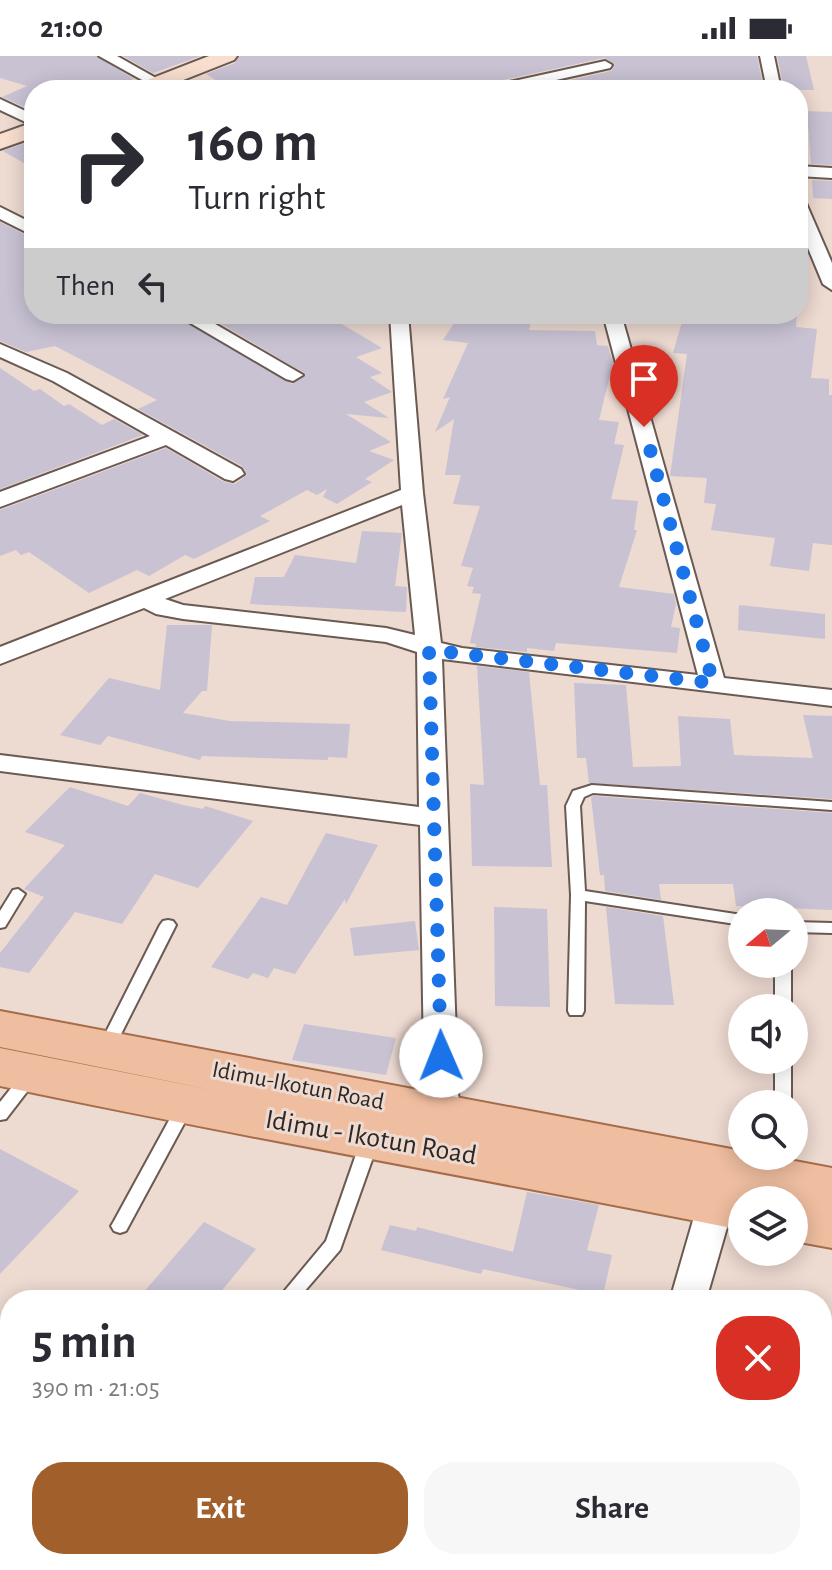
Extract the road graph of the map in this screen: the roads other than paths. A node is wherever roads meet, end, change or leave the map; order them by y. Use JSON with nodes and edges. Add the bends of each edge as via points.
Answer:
{"nodes":[{"id":1,"x":106,"y":56,"type":"edge"},
{"id":2,"x":227,"y":56,"type":"edge"},
{"id":3,"x":767,"y":56,"type":"edge"},
{"id":4,"x":605,"y":66,"type":"edge"},
{"id":5,"x":139,"y":80,"type":"edge"},
{"id":6,"x":163,"y":80,"type":"edge"},
{"id":7,"x":538,"y":80,"type":"edge"},
{"id":8,"x":772,"y":80,"type":"edge"},
{"id":9,"x":0,"y":104,"type":"edge"},
{"id":10,"x":24,"y":116,"type":"edge"},
{"id":11,"x":24,"y":133,"type":"edge"},
{"id":12,"x":0,"y":142,"type":"edge"},
{"id":13,"x":808,"y":172,"type":"edge"},
{"id":14,"x":832,"y":173,"type":"edge"},
{"id":15,"x":0,"y":212,"type":"edge"},
{"id":16,"x":808,"y":220,"type":"edge"},
{"id":17,"x":24,"y":225,"type":"edge"},
{"id":18,"x":825,"y":248,"type":"edge"},
{"id":19,"x":832,"y":284,"type":"edge"},
{"id":20,"x":202,"y":324,"type":"edge"},
{"id":21,"x":400,"y":324,"type":"edge"},
{"id":22,"x":615,"y":324,"type":"edge"},
{"id":23,"x":0,"y":350,"type":"edge"},
{"id":24,"x":293,"y":375,"type":"dead end"},
{"id":25,"x":167,"y":437,"type":"junction"},
{"id":26,"x":233,"y":474,"type":"dead end"},
{"id":27,"x":412,"y":493,"type":"junction"},
{"id":28,"x":0,"y":500,"type":"edge"},
{"id":29,"x":148,"y":600,"type":"junction"},
{"id":30,"x":429,"y":650,"type":"junction"},
{"id":31,"x":0,"y":656,"type":"edge"},
{"id":32,"x":713,"y":683,"type":"junction"},
{"id":33,"x":832,"y":698,"type":"edge"},
{"id":34,"x":0,"y":763,"type":"edge"},
{"id":35,"x":832,"y":806,"type":"edge"},
{"id":36,"x":436,"y":818,"type":"junction"},
{"id":37,"x":18,"y":894,"type":"dead end"},
{"id":38,"x":578,"y":895,"type":"junction"},
{"id":39,"x":728,"y":918,"type":"edge"},
{"id":40,"x":0,"y":923,"type":"edge"},
{"id":41,"x":168,"y":925,"type":"dead end"},
{"id":42,"x":808,"y":927,"type":"edge"},
{"id":43,"x":832,"y":928,"type":"edge"},
{"id":44,"x":576,"y":1011,"type":"dead end"},
{"id":45,"x":0,"y":1029,"type":"edge"},
{"id":46,"x":105,"y":1050,"type":"junction"},
{"id":47,"x":16,"y":1070,"type":"edge"},
{"id":48,"x":186,"y":1105,"type":"junction"},
{"id":49,"x":0,"y":1114,"type":"edge"},
{"id":50,"x":442,"y":1115,"type":"junction"},
{"id":51,"x":370,"y":1139,"type":"junction"},
{"id":52,"x":745,"y":1186,"type":"edge"},
{"id":53,"x":728,"y":1187,"type":"edge"},
{"id":54,"x":808,"y":1212,"type":"edge"},
{"id":55,"x":832,"y":1225,"type":"edge"},
{"id":56,"x":120,"y":1226,"type":"dead end"},
{"id":57,"x":728,"y":1251,"type":"edge"},
{"id":58,"x":295,"y":1290,"type":"edge"},
{"id":59,"x":696,"y":1290,"type":"edge"}],
"edges":[{"from":1,"to":5,"type":"street"},
{"from":2,"to":6,"type":"street"},
{"from":3,"to":8,"type":"street"},
{"from":4,"to":7,"type":"street"},
{"from":9,"to":10,"type":"street"},
{"from":11,"to":12,"type":"street"},
{"from":13,"to":14,"type":"street"},
{"from":15,"to":17,"type":"street"},
{"from":16,"to":18,"type":"street"},
{"from":18,"to":19,"type":"street"},
{"from":20,"to":24,"type":"street"},
{"from":21,"to":27,"type":"street"},
{"from":22,"to":32,"type":"street"},
{"from":23,"to":25,"type":"street"},
{"from":25,"to":26,"type":"street"},
{"from":25,"to":28,"type":"street"},
{"from":27,"to":29,"type":"street"},
{"from":27,"to":30,"type":"street"},
{"from":29,"to":30,"type":"street","via":[[183,612],[386,635]]},
{"from":29,"to":31,"type":"street"},
{"from":30,"to":32,"type":"street"},
{"from":30,"to":36,"type":"street"},
{"from":32,"to":33,"type":"street"},
{"from":34,"to":36,"type":"street"},
{"from":35,"to":38,"type":"lane","via":[[592,789],[578,794],[573,806]]},
{"from":36,"to":50,"type":"street"},
{"from":37,"to":40,"type":"lane"},
{"from":38,"to":39,"type":"lane"},
{"from":38,"to":44,"type":"lane"},
{"from":41,"to":46,"type":"lane"},
{"from":42,"to":43,"type":"lane"},
{"from":45,"to":46,"type":"main road","name":"Idimu-Ikotun Road"},
{"from":46,"to":50,"type":"main road","name":"Idimu-Ikotun Road"},
{"from":47,"to":48,"type":"main road","name":"Idimu - Ikotun Road"},
{"from":47,"to":49,"type":"lane"},
{"from":48,"to":51,"type":"main road","name":"Idimu - Ikotun Road"},
{"from":48,"to":56,"type":"lane"},
{"from":50,"to":52,"type":"main road","name":"Idimu-Ikotun Road"},
{"from":51,"to":53,"type":"main road","name":"Idimu - Ikotun Road"},
{"from":51,"to":58,"type":"lane","via":[[334,1245]]},
{"from":54,"to":55,"type":"main road","name":"Idimu - Ikotun Road"},
{"from":57,"to":59,"type":"street"}]}
